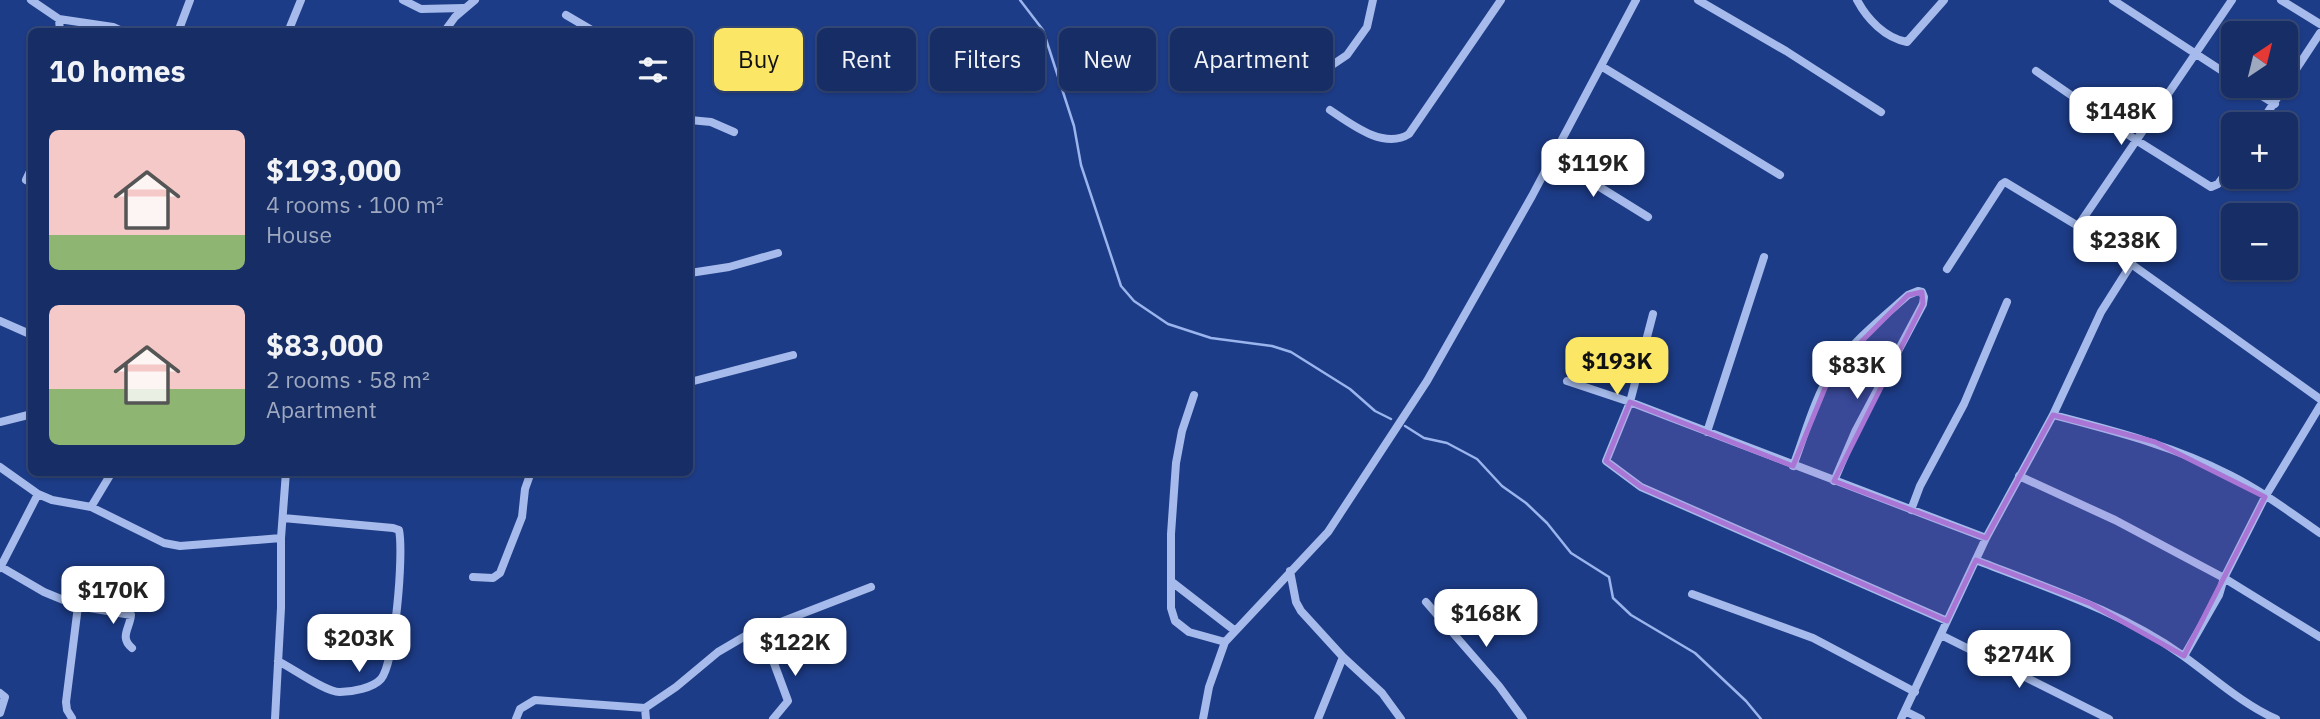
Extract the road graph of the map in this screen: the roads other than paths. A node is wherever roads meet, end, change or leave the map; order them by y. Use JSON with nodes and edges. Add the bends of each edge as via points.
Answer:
{"nodes":[{"id":1,"x":32,"y":0,"type":"edge"},
{"id":2,"x":190,"y":0,"type":"edge"},
{"id":3,"x":301,"y":0,"type":"edge"},
{"id":4,"x":403,"y":0,"type":"edge"},
{"id":5,"x":475,"y":0,"type":"edge"},
{"id":6,"x":1373,"y":0,"type":"edge"},
{"id":7,"x":1501,"y":0,"type":"edge"},
{"id":8,"x":1636,"y":0,"type":"edge"},
{"id":9,"x":1699,"y":0,"type":"edge"},
{"id":10,"x":1857,"y":0,"type":"edge"},
{"id":11,"x":1944,"y":0,"type":"edge"},
{"id":12,"x":2113,"y":0,"type":"edge"},
{"id":13,"x":2232,"y":0,"type":"edge"},
{"id":14,"x":2281,"y":0,"type":"edge"},
{"id":15,"x":464,"y":8,"type":"junction"},
{"id":16,"x":566,"y":15,"type":"dead end"},
{"id":17,"x":59,"y":19,"type":"junction"},
{"id":18,"x":2320,"y":24,"type":"edge"},
{"id":19,"x":60,"y":28,"type":"edge"},
{"id":20,"x":115,"y":28,"type":"edge"},
{"id":21,"x":180,"y":28,"type":"edge"},
{"id":22,"x":290,"y":28,"type":"edge"},
{"id":23,"x":447,"y":28,"type":"edge"},
{"id":24,"x":588,"y":28,"type":"edge"},
{"id":25,"x":2320,"y":33,"type":"edge"},
{"id":26,"x":2195,"y":54,"type":"junction"},
{"id":27,"x":1333,"y":64,"type":"edge"},
{"id":28,"x":1601,"y":66,"type":"junction"},
{"id":29,"x":2221,"y":70,"type":"edge"},
{"id":30,"x":2036,"y":71,"type":"dead end"},
{"id":31,"x":2265,"y":98,"type":"edge"},
{"id":32,"x":2275,"y":104,"type":"junction"},
{"id":33,"x":1330,"y":110,"type":"dead end"},
{"id":34,"x":1881,"y":112,"type":"dead end"},
{"id":35,"x":2269,"y":112,"type":"edge"},
{"id":36,"x":693,"y":120,"type":"edge"},
{"id":37,"x":734,"y":132,"type":"dead end"},
{"id":38,"x":2136,"y":141,"type":"junction"},
{"id":39,"x":1553,"y":158,"type":"junction"},
{"id":40,"x":1780,"y":175,"type":"dead end"},
{"id":41,"x":28,"y":176,"type":"edge"},
{"id":42,"x":2221,"y":177,"type":"edge"},
{"id":43,"x":26,"y":180,"type":"dead end"},
{"id":44,"x":1648,"y":216,"type":"dead end"},
{"id":45,"x":2078,"y":226,"type":"junction"},
{"id":46,"x":778,"y":253,"type":"dead end"},
{"id":47,"x":1764,"y":257,"type":"dead end"},
{"id":48,"x":2132,"y":263,"type":"junction"},
{"id":49,"x":1947,"y":269,"type":"dead end"},
{"id":50,"x":693,"y":273,"type":"edge"},
{"id":51,"x":2007,"y":302,"type":"dead end"},
{"id":52,"x":1653,"y":314,"type":"dead end"},
{"id":53,"x":0,"y":321,"type":"edge"},
{"id":54,"x":28,"y":333,"type":"edge"},
{"id":55,"x":793,"y":355,"type":"dead end"},
{"id":56,"x":693,"y":381,"type":"edge"},
{"id":57,"x":1567,"y":381,"type":"dead end"},
{"id":58,"x":1194,"y":395,"type":"dead end"},
{"id":59,"x":2320,"y":398,"type":"edge"},
{"id":60,"x":1630,"y":402,"type":"junction"},
{"id":61,"x":2320,"y":406,"type":"edge"},
{"id":62,"x":28,"y":415,"type":"edge"},
{"id":63,"x":2053,"y":415,"type":"junction"},
{"id":64,"x":0,"y":422,"type":"edge"},
{"id":65,"x":1707,"y":432,"type":"junction"},
{"id":66,"x":1793,"y":466,"type":"junction"},
{"id":67,"x":0,"y":467,"type":"edge"},
{"id":68,"x":110,"y":476,"type":"edge"},
{"id":69,"x":286,"y":476,"type":"edge"},
{"id":70,"x":530,"y":476,"type":"edge"},
{"id":71,"x":2019,"y":477,"type":"junction"},
{"id":72,"x":1834,"y":481,"type":"junction"},
{"id":73,"x":38,"y":494,"type":"junction"},
{"id":74,"x":2266,"y":497,"type":"junction"},
{"id":75,"x":91,"y":507,"type":"junction"},
{"id":76,"x":1911,"y":510,"type":"junction"},
{"id":77,"x":283,"y":518,"type":"junction"},
{"id":78,"x":2320,"y":533,"type":"edge"},
{"id":79,"x":281,"y":538,"type":"junction"},
{"id":80,"x":1986,"y":538,"type":"junction"},
{"id":81,"x":1976,"y":560,"type":"junction"},
{"id":82,"x":0,"y":567,"type":"edge"},
{"id":83,"x":1290,"y":571,"type":"junction"},
{"id":84,"x":473,"y":577,"type":"dead end"},
{"id":85,"x":2224,"y":578,"type":"junction"},
{"id":86,"x":1172,"y":582,"type":"junction"},
{"id":87,"x":872,"y":587,"type":"dead end"},
{"id":88,"x":1692,"y":594,"type":"dead end"},
{"id":89,"x":1426,"y":602,"type":"dead end"},
{"id":90,"x":78,"y":606,"type":"junction"},
{"id":91,"x":1947,"y":621,"type":"junction"},
{"id":92,"x":1234,"y":630,"type":"junction"},
{"id":93,"x":762,"y":631,"type":"junction"},
{"id":94,"x":1941,"y":635,"type":"junction"},
{"id":95,"x":2320,"y":637,"type":"edge"},
{"id":96,"x":1225,"y":642,"type":"junction"},
{"id":97,"x":132,"y":648,"type":"dead end"},
{"id":98,"x":2184,"y":656,"type":"junction"},
{"id":99,"x":1343,"y":657,"type":"junction"},
{"id":100,"x":278,"y":661,"type":"junction"},
{"id":101,"x":1915,"y":692,"type":"junction"},
{"id":102,"x":0,"y":693,"type":"edge"},
{"id":103,"x":645,"y":708,"type":"junction"},
{"id":104,"x":0,"y":713,"type":"edge"},
{"id":105,"x":1903,"y":715,"type":"edge"},
{"id":106,"x":2259,"y":716,"type":"edge"},
{"id":107,"x":72,"y":718,"type":"edge"},
{"id":108,"x":275,"y":719,"type":"edge"},
{"id":109,"x":516,"y":719,"type":"edge"},
{"id":110,"x":646,"y":719,"type":"edge"},
{"id":111,"x":773,"y":719,"type":"edge"},
{"id":112,"x":1203,"y":719,"type":"edge"},
{"id":113,"x":1318,"y":719,"type":"edge"},
{"id":114,"x":1401,"y":719,"type":"edge"},
{"id":115,"x":1523,"y":719,"type":"edge"},
{"id":116,"x":1921,"y":719,"type":"edge"},
{"id":117,"x":2109,"y":719,"type":"edge"},
{"id":118,"x":2276,"y":719,"type":"edge"}],
"edges":[{"from":1,"to":17,"type":"street"},
{"from":2,"to":21,"type":"street"},
{"from":3,"to":22,"type":"street"},
{"from":4,"to":15,"type":"street","via":[[421,9]]},
{"from":5,"to":15,"type":"street"},
{"from":6,"to":27,"type":"street","via":[[1367,27],[1347,55]]},
{"from":7,"to":33,"type":"street","via":[[1409,134],[1390,138],[1368,133]]},
{"from":8,"to":28,"type":"street"},
{"from":9,"to":34,"type":"street"},
{"from":10,"to":11,"type":"street","via":[[1884,32],[1907,41]]},
{"from":12,"to":26,"type":"street"},
{"from":13,"to":26,"type":"street"},
{"from":14,"to":18,"type":"street"},
{"from":15,"to":23,"type":"street"},
{"from":16,"to":24,"type":"street"},
{"from":17,"to":19,"type":"street"},
{"from":17,"to":20,"type":"street"},
{"from":25,"to":32,"type":"street"},
{"from":26,"to":29,"type":"street"},
{"from":26,"to":38,"type":"street"},
{"from":28,"to":39,"type":"street"},
{"from":28,"to":40,"type":"street"},
{"from":30,"to":38,"type":"street"},
{"from":31,"to":32,"type":"street"},
{"from":32,"to":35,"type":"street"},
{"from":36,"to":37,"type":"street","via":[[711,121]]},
{"from":38,"to":42,"type":"street","via":[[2213,187]]},
{"from":38,"to":45,"type":"street"},
{"from":39,"to":44,"type":"street"},
{"from":39,"to":83,"type":"street","via":[[1427,381],[1328,531]]},
{"from":41,"to":43,"type":"street"},
{"from":45,"to":48,"type":"street"},
{"from":45,"to":49,"type":"street","via":[[2005,182]]},
{"from":46,"to":50,"type":"street"},
{"from":47,"to":65,"type":"street"},
{"from":48,"to":59,"type":"street"},
{"from":48,"to":63,"type":"street","via":[[2101,312]]},
{"from":51,"to":76,"type":"street","via":[[1964,404]]},
{"from":52,"to":60,"type":"street"},
{"from":53,"to":54,"type":"street"},
{"from":55,"to":56,"type":"street"},
{"from":57,"to":60,"type":"street"},
{"from":58,"to":86,"type":"street","via":[[1176,463]]},
{"from":60,"to":65,"type":"street"},
{"from":60,"to":91,"type":"street","via":[[1606,457],[1611,467],[1641,487]]},
{"from":61,"to":74,"type":"street"},
{"from":62,"to":64,"type":"street"},
{"from":63,"to":71,"type":"street"},
{"from":63,"to":74,"type":"street","via":[[2155,442],[2232,476]]},
{"from":65,"to":66,"type":"street"},
{"from":66,"to":72,"type":"street"},
{"from":66,"to":72,"type":"street","via":[[1832,371],[1908,295],[1922,292],[1923,304]]},
{"from":67,"to":73,"type":"street"},
{"from":68,"to":75,"type":"street"},
{"from":69,"to":77,"type":"street"},
{"from":70,"to":84,"type":"street","via":[[522,517],[500,573],[493,578]]},
{"from":71,"to":80,"type":"street"},
{"from":71,"to":85,"type":"street","via":[[2115,520]]},
{"from":72,"to":76,"type":"street"},
{"from":73,"to":75,"type":"street"},
{"from":73,"to":82,"type":"street"},
{"from":74,"to":78,"type":"street"},
{"from":74,"to":85,"type":"street"},
{"from":75,"to":79,"type":"street","via":[[163,543],[180,546]]},
{"from":76,"to":80,"type":"street"},
{"from":77,"to":79,"type":"street"},
{"from":77,"to":100,"type":"street","via":[[399,530],[399,603],[385,672],[373,686],[328,690]]},
{"from":79,"to":100,"type":"street"},
{"from":80,"to":81,"type":"street"},
{"from":81,"to":91,"type":"street"},
{"from":81,"to":98,"type":"street","via":[[2091,604]]},
{"from":82,"to":90,"type":"street"},
{"from":83,"to":92,"type":"street"},
{"from":83,"to":99,"type":"street","via":[[1301,611]]},
{"from":85,"to":95,"type":"street"},
{"from":85,"to":98,"type":"street"},
{"from":86,"to":92,"type":"street"},
{"from":86,"to":96,"type":"street","via":[[1175,621],[1189,632]]},
{"from":87,"to":93,"type":"street"},
{"from":88,"to":101,"type":"street","via":[[1813,638]]},
{"from":89,"to":115,"type":"street"},
{"from":90,"to":97,"type":"street","via":[[131,615],[124,636]]},
{"from":90,"to":107,"type":"street","via":[[66,702]]},
{"from":91,"to":94,"type":"street"},
{"from":92,"to":96,"type":"street"},
{"from":93,"to":103,"type":"street","via":[[718,652]]},
{"from":93,"to":111,"type":"street","via":[[788,701]]},
{"from":94,"to":101,"type":"street"},
{"from":94,"to":117,"type":"street"},
{"from":96,"to":112,"type":"street"},
{"from":98,"to":106,"type":"street"},
{"from":99,"to":113,"type":"street"},
{"from":99,"to":114,"type":"street","via":[[1382,693]]},
{"from":100,"to":108,"type":"street"},
{"from":101,"to":105,"type":"street"},
{"from":102,"to":104,"type":"street","via":[[5,697]]},
{"from":103,"to":109,"type":"street","via":[[534,700],[520,709]]},
{"from":103,"to":110,"type":"street"},
{"from":105,"to":116,"type":"street"},
{"from":106,"to":118,"type":"street"}]}
